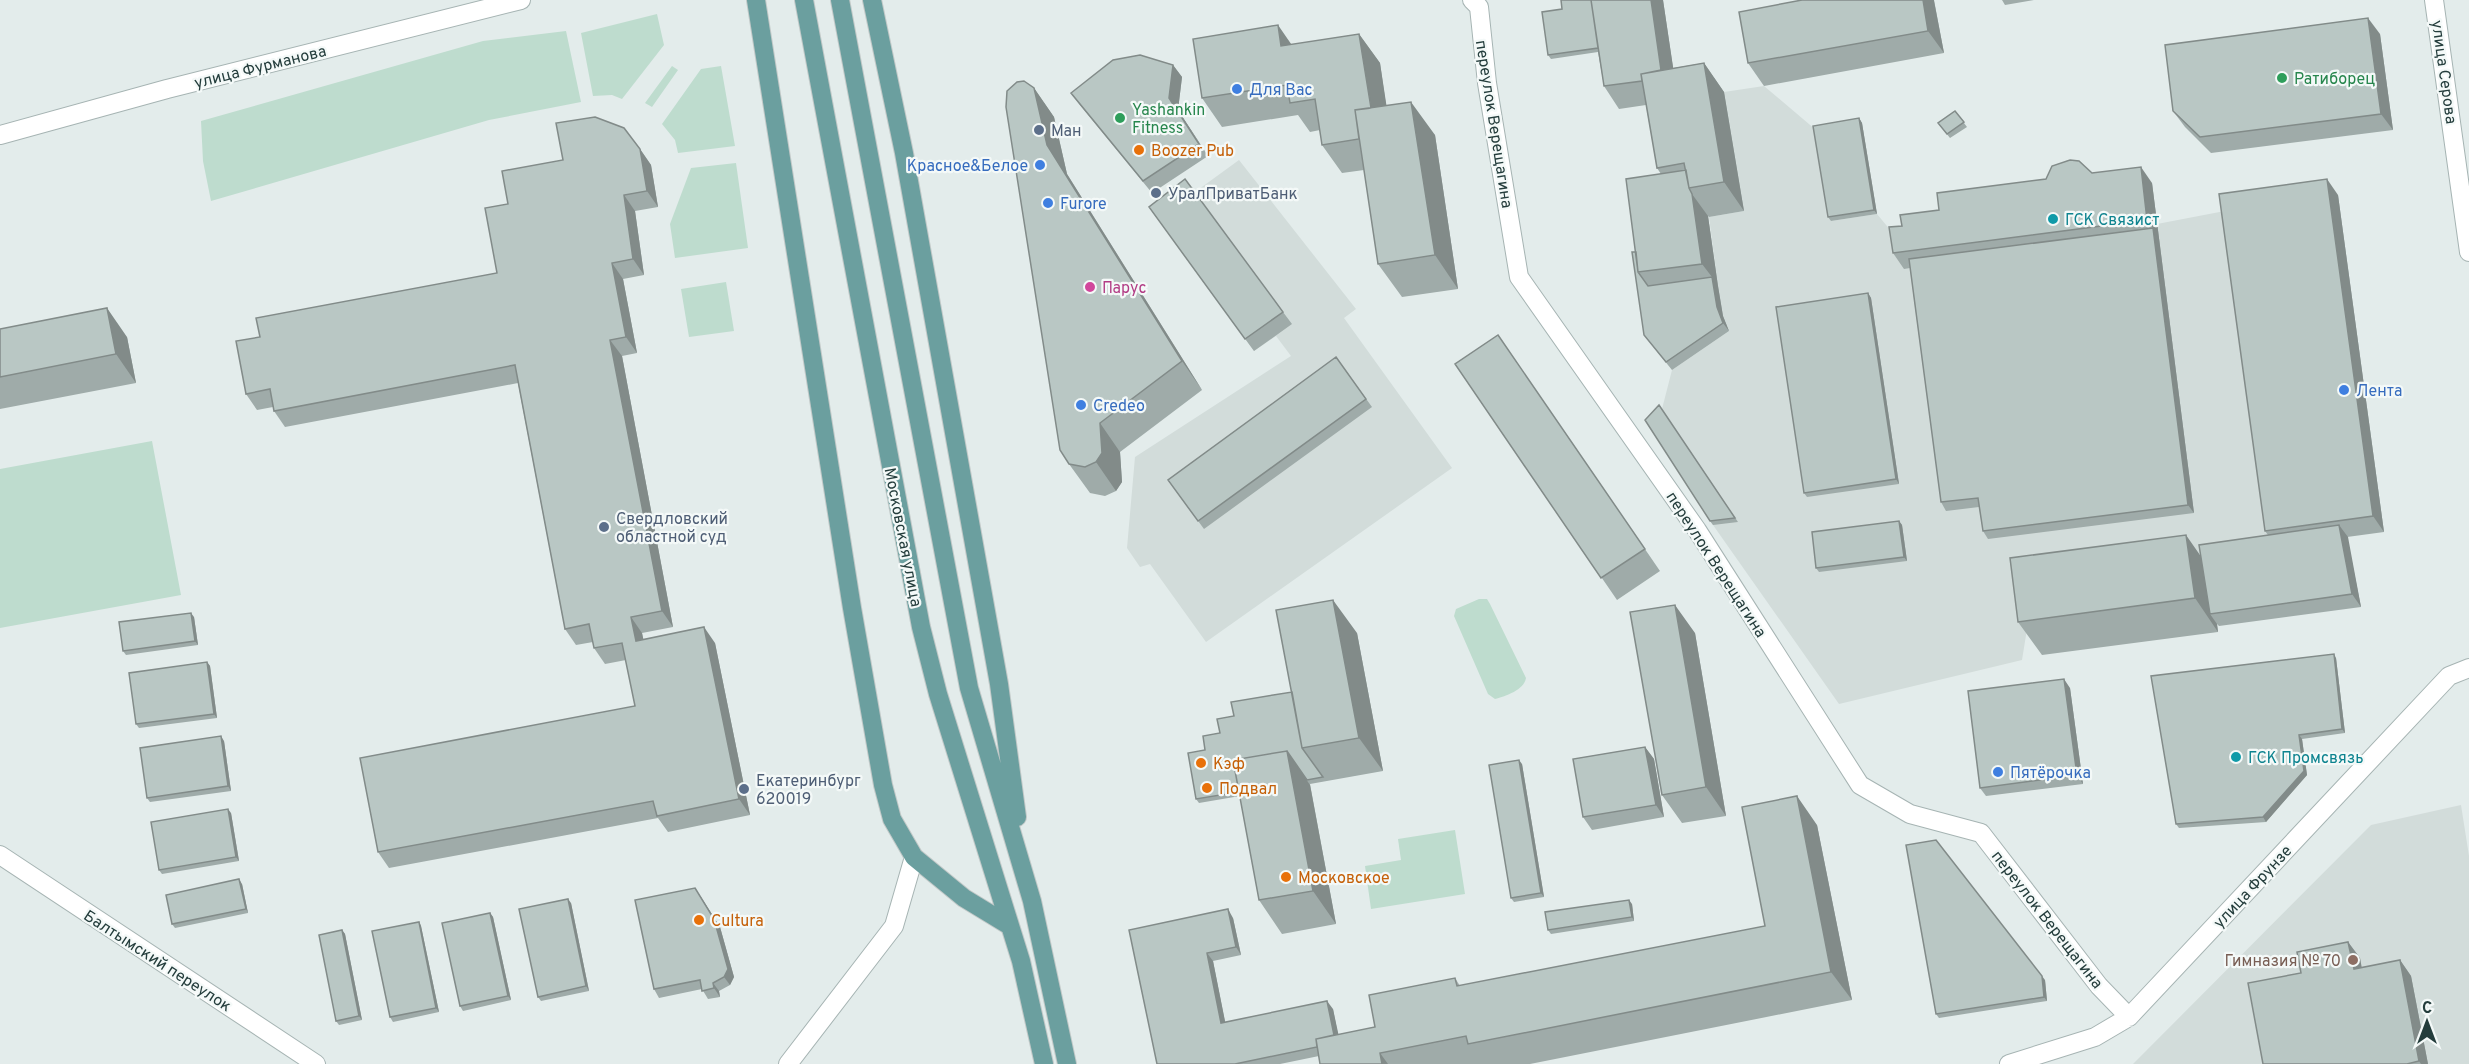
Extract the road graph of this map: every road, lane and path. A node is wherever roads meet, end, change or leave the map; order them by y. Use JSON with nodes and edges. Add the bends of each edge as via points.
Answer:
{"nodes":[{"id":1,"x":521,"y":0,"type":"edge"},
{"id":2,"x":756,"y":0,"type":"edge"},
{"id":3,"x":804,"y":0,"type":"edge"},
{"id":4,"x":840,"y":0,"type":"edge"},
{"id":5,"x":873,"y":0,"type":"edge"},
{"id":6,"x":1472,"y":0,"type":"edge"},
{"id":7,"x":2434,"y":0,"type":"edge"},
{"id":8,"x":0,"y":135,"type":"edge"},
{"id":9,"x":2469,"y":252,"type":"edge"},
{"id":10,"x":2469,"y":668,"type":"edge"},
{"id":11,"x":0,"y":855,"type":"edge"},
{"id":12,"x":914,"y":857,"type":"junction"},
{"id":13,"x":1032,"y":901,"type":"junction"},
{"id":14,"x":1010,"y":926,"type":"junction"},
{"id":15,"x":2129,"y":1017,"type":"junction"},
{"id":16,"x":316,"y":1064,"type":"edge"},
{"id":17,"x":788,"y":1064,"type":"edge"},
{"id":18,"x":1044,"y":1064,"type":"edge"},
{"id":19,"x":1067,"y":1064,"type":"edge"},
{"id":20,"x":2009,"y":1064,"type":"edge"}],
"edges":[{"from":1,"to":8,"type":"street","name":"улица Фурманова"},
{"from":2,"to":12,"type":"main road","via":[[883,785],[892,819]]},
{"from":3,"to":14,"type":"main road","name":"Московская улица","via":[[902,536],[938,694]]},
{"from":4,"to":13,"type":"main road","via":[[969,688]]},
{"from":5,"to":13,"type":"main road","via":[[999,684]]},
{"from":6,"to":15,"type":"street","name":"переулок Верещагина","via":[[1479,7],[1487,83],[1519,277],[1697,530],[1860,785],[1910,814],[1981,833],[2099,986]]},
{"from":7,"to":9,"type":"street","name":"улица Серова"},
{"from":10,"to":15,"type":"street","name":"улица Фрунзе","via":[[2449,676]]},
{"from":11,"to":16,"type":"street","name":"Балтымский переулок"},
{"from":12,"to":14,"type":"main road","via":[[964,898]]},
{"from":12,"to":17,"type":"street","via":[[894,926]]},
{"from":13,"to":19,"type":"main road"},
{"from":14,"to":18,"type":"main road","name":"Московская улица"},
{"from":15,"to":20,"type":"street","name":"улица Фрунзе","via":[[2095,1037]]}]}
